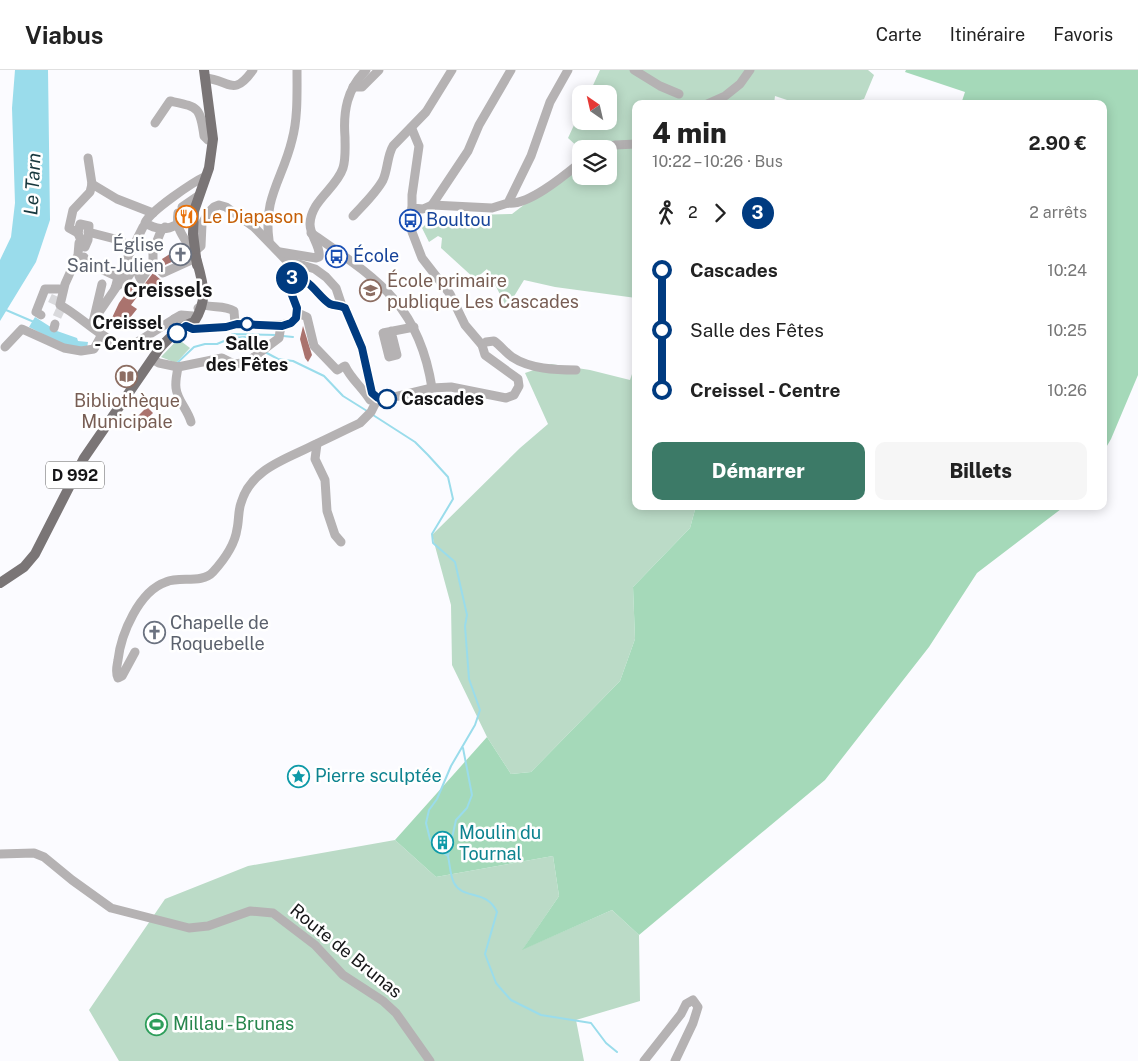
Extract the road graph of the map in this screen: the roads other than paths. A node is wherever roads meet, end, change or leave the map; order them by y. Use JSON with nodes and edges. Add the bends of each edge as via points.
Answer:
{"nodes":[{"id":1,"x":253,"y":70,"type":"edge"},
{"id":2,"x":297,"y":70,"type":"edge"},
{"id":3,"x":366,"y":70,"type":"edge"},
{"id":4,"x":379,"y":70,"type":"edge"},
{"id":5,"x":452,"y":70,"type":"edge"},
{"id":6,"x":512,"y":70,"type":"edge"},
{"id":7,"x":568,"y":70,"type":"edge"},
{"id":8,"x":634,"y":70,"type":"edge"},
{"id":9,"x":750,"y":70,"type":"edge"},
{"id":10,"x":206,"y":78,"type":"edge"},
{"id":11,"x":353,"y":87,"type":"junction"},
{"id":12,"x":679,"y":94,"type":"dead end"},
{"id":13,"x":716,"y":100,"type":"edge"},
{"id":14,"x":155,"y":122,"type":"dead end"},
{"id":15,"x":412,"y":128,"type":"junction"},
{"id":16,"x":213,"y":139,"type":"junction"},
{"id":17,"x":632,"y":144,"type":"edge"},
{"id":18,"x":617,"y":146,"type":"edge"},
{"id":19,"x":88,"y":158,"type":"dead end"},
{"id":20,"x":572,"y":168,"type":"edge"},
{"id":21,"x":207,"y":172,"type":"junction"},
{"id":22,"x":92,"y":184,"type":"junction"},
{"id":23,"x":198,"y":196,"type":"junction"},
{"id":24,"x":508,"y":203,"type":"junction"},
{"id":25,"x":432,"y":205,"type":"junction"},
{"id":26,"x":195,"y":208,"type":"junction"},
{"id":27,"x":412,"y":208,"type":"junction"},
{"id":28,"x":180,"y":210,"type":"junction"},
{"id":29,"x":153,"y":213,"type":"junction"},
{"id":30,"x":353,"y":216,"type":"dead end"},
{"id":31,"x":176,"y":225,"type":"junction"},
{"id":32,"x":144,"y":226,"type":"junction"},
{"id":33,"x":88,"y":232,"type":"junction"},
{"id":34,"x":311,"y":233,"type":"junction"},
{"id":35,"x":80,"y":237,"type":"junction"},
{"id":36,"x":269,"y":240,"type":"junction"},
{"id":37,"x":134,"y":249,"type":"junction"},
{"id":38,"x":195,"y":250,"type":"junction"},
{"id":39,"x":280,"y":252,"type":"junction"},
{"id":40,"x":82,"y":257,"type":"junction"},
{"id":41,"x":151,"y":264,"type":"junction"},
{"id":42,"x":106,"y":275,"type":"junction"},
{"id":43,"x":118,"y":277,"type":"junction"},
{"id":44,"x":62,"y":289,"type":"junction"},
{"id":45,"x":115,"y":289,"type":"junction"},
{"id":46,"x":342,"y":306,"type":"junction"},
{"id":47,"x":298,"y":313,"type":"junction"},
{"id":48,"x":41,"y":315,"type":"dead end"},
{"id":49,"x":194,"y":316,"type":"junction"},
{"id":50,"x":235,"y":324,"type":"junction"},
{"id":51,"x":92,"y":325,"type":"junction"},
{"id":52,"x":282,"y":326,"type":"junction"},
{"id":53,"x":414,"y":326,"type":"junction"},
{"id":54,"x":391,"y":331,"type":"dead end"},
{"id":55,"x":102,"y":334,"type":"junction"},
{"id":56,"x":482,"y":345,"type":"junction"},
{"id":57,"x":6,"y":347,"type":"dead end"},
{"id":58,"x":152,"y":359,"type":"junction"},
{"id":59,"x":178,"y":367,"type":"junction"},
{"id":60,"x":576,"y":370,"type":"dead end"},
{"id":61,"x":432,"y":387,"type":"junction"},
{"id":62,"x":376,"y":397,"type":"junction"},
{"id":63,"x":191,"y":422,"type":"dead end"},
{"id":64,"x":317,"y":444,"type":"junction"},
{"id":65,"x":341,"y":542,"type":"dead end"},
{"id":66,"x":0,"y":583,"type":"edge"},
{"id":67,"x":134,"y":652,"type":"dead end"},
{"id":68,"x":0,"y":854,"type":"edge"},
{"id":69,"x":430,"y":1061,"type":"edge"},
{"id":70,"x":644,"y":1061,"type":"edge"},
{"id":71,"x":675,"y":1061,"type":"edge"}],
"edges":[{"from":1,"to":10,"type":"street","via":[[241,84],[230,86]]},
{"from":2,"to":36,"type":"street","via":[[296,123],[268,208]]},
{"from":3,"to":11,"type":"street"},
{"from":4,"to":11,"type":"street","via":[[362,87]]},
{"from":5,"to":15,"type":"street"},
{"from":6,"to":25,"type":"street","via":[[479,125],[468,151]]},
{"from":7,"to":24,"type":"street","via":[[550,102],[531,156]]},
{"from":8,"to":12,"type":"street"},
{"from":9,"to":13,"type":"street","via":[[740,84]]},
{"from":10,"to":16,"type":"main road"},
{"from":11,"to":34,"type":"street","via":[[345,104],[343,168],[312,212]]},
{"from":14,"to":16,"type":"street","via":[[170,102],[192,106],[201,115],[204,136],[208,140]]},
{"from":15,"to":27,"type":"street","via":[[419,146]]},
{"from":15,"to":30,"type":"street","via":[[393,146],[383,179]]},
{"from":16,"to":21,"type":"main road"},
{"from":17,"to":18,"type":"street"},
{"from":19,"to":22,"type":"street"},
{"from":20,"to":24,"type":"street","via":[[533,195],[515,204]]},
{"from":21,"to":23,"type":"main road"},
{"from":21,"to":29,"type":"street"},
{"from":22,"to":29,"type":"street"},
{"from":22,"to":35,"type":"street","via":[[90,192],[73,210],[69,228]]},
{"from":23,"to":26,"type":"main road"},
{"from":23,"to":28,"type":"street"},
{"from":24,"to":25,"type":"street","via":[[492,208]]},
{"from":25,"to":27,"type":"street"},
{"from":26,"to":28,"type":"street"},
{"from":26,"to":38,"type":"main road"},
{"from":27,"to":56,"type":"street","via":[[412,232],[422,258],[450,294],[465,325]]},
{"from":28,"to":31,"type":"street"},
{"from":28,"to":41,"type":"street","via":[[163,229]]},
{"from":29,"to":32,"type":"street"},
{"from":31,"to":32,"type":"street","via":[[168,230]]},
{"from":31,"to":38,"type":"street"},
{"from":32,"to":37,"type":"street"},
{"from":33,"to":35,"type":"street"},
{"from":33,"to":35,"type":"street","via":[[89,226]]},
{"from":33,"to":37,"type":"street","via":[[119,240]]},
{"from":34,"to":39,"type":"street","via":[[320,251],[319,257]]},
{"from":34,"to":53,"type":"street","via":[[389,292]]},
{"from":35,"to":40,"type":"street"},
{"from":36,"to":38,"type":"street","via":[[231,210],[219,205],[202,224],[202,246]]},
{"from":36,"to":39,"type":"street"},
{"from":37,"to":43,"type":"street"},
{"from":38,"to":41,"type":"street","via":[[163,273]]},
{"from":38,"to":49,"type":"main road","via":[[200,299]]},
{"from":39,"to":46,"type":"street","via":[[286,260],[315,269],[326,277],[336,288]]},
{"from":40,"to":42,"type":"street"},
{"from":40,"to":44,"type":"street"},
{"from":41,"to":45,"type":"street","via":[[141,280],[139,276],[143,268],[136,265],[128,278]]},
{"from":42,"to":43,"type":"street"},
{"from":42,"to":51,"type":"street"},
{"from":43,"to":45,"type":"street"},
{"from":44,"to":48,"type":"street","via":[[45,289],[46,298],[36,312]]},
{"from":44,"to":51,"type":"street","via":[[60,305]]},
{"from":45,"to":51,"type":"street"},
{"from":46,"to":47,"type":"street","via":[[330,304],[314,288],[294,277],[288,280],[287,285]]},
{"from":46,"to":62,"type":"street","via":[[362,348],[370,387]]},
{"from":47,"to":52,"type":"street","via":[[291,323]]},
{"from":47,"to":62,"type":"street","via":[[307,317],[317,351],[337,370],[345,366],[370,400]]},
{"from":49,"to":50,"type":"street","via":[[193,329]]},
{"from":49,"to":50,"type":"street","via":[[227,306],[234,311]]},
{"from":49,"to":55,"type":"street","via":[[174,319],[131,346],[123,347]]},
{"from":49,"to":58,"type":"main road","number":"D 992","via":[[164,343]]},
{"from":50,"to":52,"type":"street"},
{"from":51,"to":55,"type":"street"},
{"from":52,"to":59,"type":"street","via":[[279,338],[242,363],[234,364],[222,358]]},
{"from":53,"to":54,"type":"street"},
{"from":53,"to":61,"type":"street","via":[[422,344]]},
{"from":55,"to":57,"type":"street","via":[[94,349],[81,350],[64,348],[22,329]]},
{"from":56,"to":60,"type":"street","via":[[494,341],[513,358],[523,362],[551,369]]},
{"from":56,"to":61,"type":"street","via":[[484,355],[518,379],[517,392],[506,398],[451,387]]},
{"from":58,"to":59,"type":"street"},
{"from":58,"to":66,"type":"main road","number":"D 992","via":[[84,458],[35,554],[24,567]]},
{"from":59,"to":63,"type":"street","via":[[177,395]]},
{"from":61,"to":62,"type":"street","via":[[390,398]]},
{"from":62,"to":64,"type":"street","via":[[370,413],[360,423]]},
{"from":64,"to":65,"type":"street","via":[[315,459],[325,480],[326,511]]},
{"from":64,"to":67,"type":"street","via":[[267,468],[250,484],[240,505],[232,544],[213,572],[202,578],[165,582],[146,597],[134,613],[120,643],[118,678]]},
{"from":68,"to":69,"type":"street","name":"Route de Brunas","via":[[34,853],[44,857],[111,908],[189,928],[208,926],[250,911],[273,913],[315,945],[344,975],[396,1013]]},
{"from":70,"to":71,"type":"street","via":[[686,1004],[693,1000],[698,1007],[695,1018]]}]}
